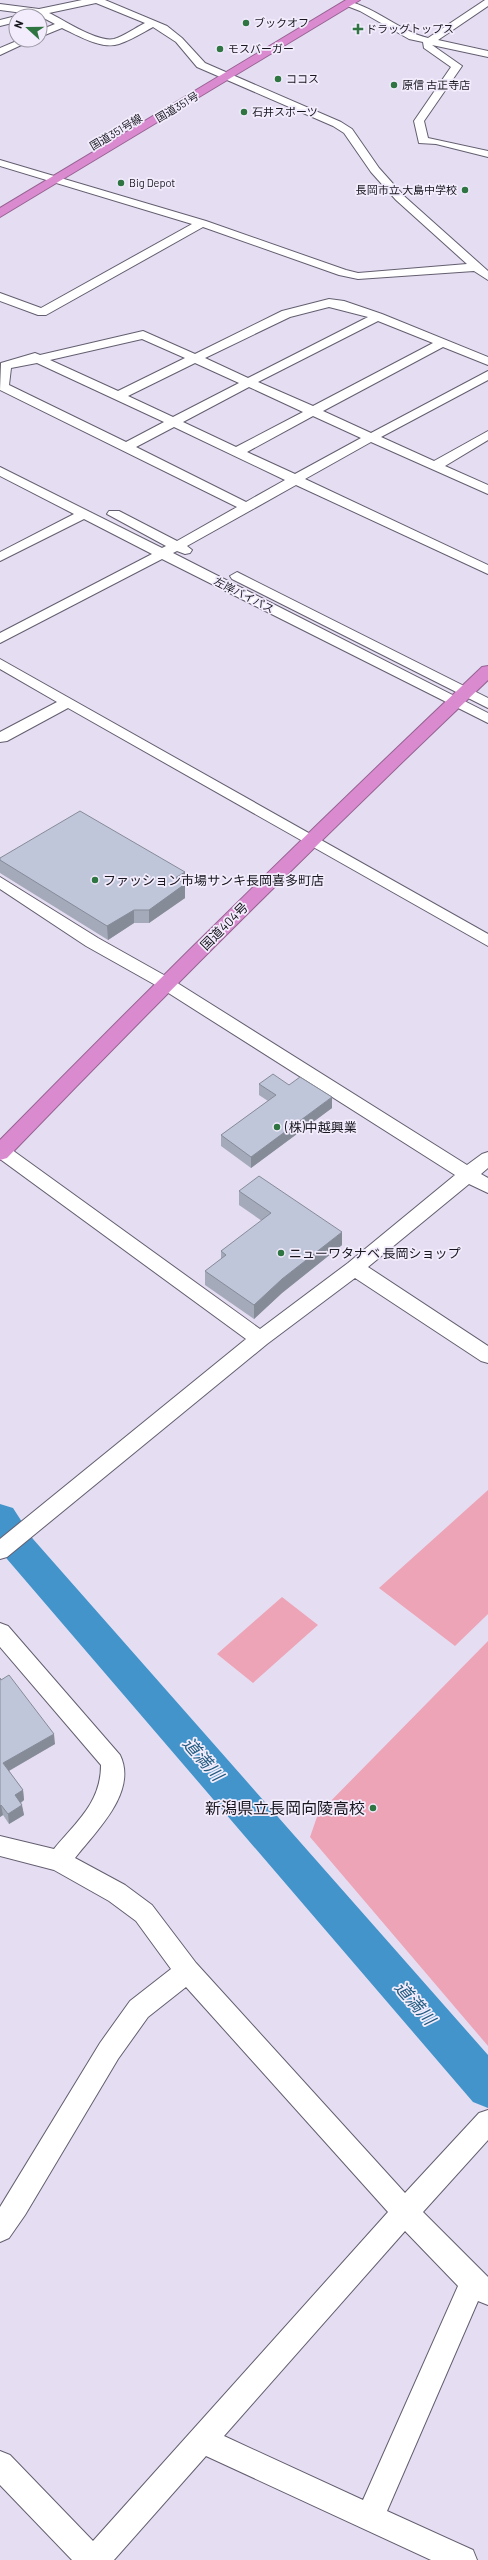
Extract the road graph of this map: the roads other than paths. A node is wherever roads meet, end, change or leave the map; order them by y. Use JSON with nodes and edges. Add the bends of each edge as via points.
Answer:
{"nodes":[{"id":1,"x":96,"y":0,"type":"edge"},
{"id":2,"x":336,"y":0,"type":"edge"},
{"id":3,"x":350,"y":2,"type":"edge"},
{"id":4,"x":488,"y":2,"type":"edge"},
{"id":5,"x":48,"y":10,"type":"edge"},
{"id":6,"x":48,"y":16,"type":"edge"},
{"id":7,"x":153,"y":23,"type":"junction"},
{"id":8,"x":62,"y":24,"type":"junction"},
{"id":9,"x":48,"y":30,"type":"edge"},
{"id":10,"x":429,"y":41,"type":"junction"},
{"id":11,"x":488,"y":54,"type":"edge"},
{"id":12,"x":220,"y":74,"type":"junction"},
{"id":13,"x":488,"y":154,"type":"edge"},
{"id":14,"x":0,"y":163,"type":"edge"},
{"id":15,"x":42,"y":177,"type":"junction"},
{"id":16,"x":55,"y":180,"type":"junction"},
{"id":17,"x":0,"y":202,"type":"edge"},
{"id":18,"x":0,"y":213,"type":"edge"},
{"id":19,"x":202,"y":223,"type":"junction"},
{"id":20,"x":484,"y":273,"type":"edge"},
{"id":21,"x":0,"y":297,"type":"edge"},
{"id":22,"x":378,"y":317,"type":"junction"},
{"id":23,"x":442,"y":343,"type":"junction"},
{"id":24,"x":0,"y":357,"type":"edge"},
{"id":25,"x":195,"y":358,"type":"junction"},
{"id":26,"x":40,"y":359,"type":"junction"},
{"id":27,"x":488,"y":362,"type":"edge"},
{"id":28,"x":488,"y":375,"type":"edge"},
{"id":29,"x":249,"y":382,"type":"junction"},
{"id":30,"x":118,"y":396,"type":"junction"},
{"id":31,"x":314,"y":411,"type":"junction"},
{"id":32,"x":172,"y":422,"type":"junction"},
{"id":33,"x":488,"y":435,"type":"edge"},
{"id":34,"x":371,"y":438,"type":"junction"},
{"id":35,"x":127,"y":447,"type":"junction"},
{"id":36,"x":236,"y":452,"type":"junction"},
{"id":37,"x":0,"y":458,"type":"edge"},
{"id":38,"x":435,"y":466,"type":"junction"},
{"id":39,"x":0,"y":471,"type":"edge"},
{"id":40,"x":296,"y":479,"type":"junction"},
{"id":41,"x":488,"y":490,"type":"edge"},
{"id":42,"x":247,"y":506,"type":"junction"},
{"id":43,"x":84,"y":514,"type":"junction"},
{"id":44,"x":177,"y":546,"type":"junction"},
{"id":45,"x":162,"y":553,"type":"junction"},
{"id":46,"x":0,"y":557,"type":"edge"},
{"id":47,"x":488,"y":570,"type":"edge"},
{"id":48,"x":0,"y":639,"type":"edge"},
{"id":49,"x":0,"y":664,"type":"edge"},
{"id":50,"x":488,"y":671,"type":"edge"},
{"id":51,"x":461,"y":697,"type":"junction"},
{"id":52,"x":67,"y":702,"type":"junction"},
{"id":53,"x":488,"y":704,"type":"edge"},
{"id":54,"x":488,"y":719,"type":"edge"},
{"id":55,"x":0,"y":737,"type":"edge"},
{"id":56,"x":310,"y":840,"type":"junction"},
{"id":57,"x":0,"y":882,"type":"edge"},
{"id":58,"x":488,"y":941,"type":"edge"},
{"id":59,"x":165,"y":983,"type":"junction"},
{"id":60,"x":1,"y":1152,"type":"edge"},
{"id":61,"x":488,"y":1158,"type":"edge"},
{"id":62,"x":468,"y":1174,"type":"junction"},
{"id":63,"x":488,"y":1187,"type":"edge"},
{"id":64,"x":355,"y":1268,"type":"junction"},
{"id":65,"x":260,"y":1339,"type":"junction"},
{"id":66,"x":488,"y":1356,"type":"edge"},
{"id":67,"x":0,"y":1551,"type":"edge"},
{"id":68,"x":0,"y":1632,"type":"edge"},
{"id":69,"x":0,"y":1846,"type":"edge"},
{"id":70,"x":58,"y":1861,"type":"junction"},
{"id":71,"x":187,"y":1971,"type":"junction"},
{"id":72,"x":488,"y":2122,"type":"edge"},
{"id":73,"x":405,"y":2212,"type":"junction"},
{"id":74,"x":0,"y":2229,"type":"edge"},
{"id":75,"x":481,"y":2287,"type":"edge"},
{"id":76,"x":203,"y":2441,"type":"junction"},
{"id":77,"x":0,"y":2465,"type":"edge"},
{"id":78,"x":369,"y":2518,"type":"junction"},
{"id":79,"x":93,"y":2560,"type":"edge"},
{"id":80,"x":463,"y":2560,"type":"edge"}],
"edges":[{"from":1,"to":5,"type":"street"},
{"from":1,"to":7,"type":"street"},
{"from":2,"to":12,"type":"highway","name":"国道351号線"},
{"from":3,"to":10,"type":"street","via":[[407,35]]},
{"from":3,"to":12,"type":"highway","name":"国道351号"},
{"from":4,"to":10,"type":"street"},
{"from":6,"to":8,"type":"street"},
{"from":7,"to":8,"type":"street","via":[[116,42],[86,36]]},
{"from":7,"to":12,"type":"street","via":[[179,40],[197,62]]},
{"from":8,"to":9,"type":"street"},
{"from":10,"to":11,"type":"street"},
{"from":10,"to":13,"type":"street","via":[[428,46],[457,66],[419,121],[423,141],[436,141]]},
{"from":12,"to":15,"type":"highway","name":"国道351号線"},
{"from":12,"to":16,"type":"highway","name":"国道351号"},
{"from":12,"to":20,"type":"street","via":[[348,131],[375,170],[400,198]]},
{"from":14,"to":15,"type":"street"},
{"from":15,"to":16,"type":"street"},
{"from":15,"to":17,"type":"highway","name":"国道351号線"},
{"from":16,"to":18,"type":"highway","name":"国道351号"},
{"from":16,"to":19,"type":"street"},
{"from":19,"to":20,"type":"street","via":[[358,276]]},
{"from":19,"to":21,"type":"street","via":[[42,312]]},
{"from":22,"to":23,"type":"street"},
{"from":22,"to":25,"type":"street","via":[[340,304],[329,303],[294,311]]},
{"from":22,"to":29,"type":"street"},
{"from":23,"to":27,"type":"street"},
{"from":23,"to":31,"type":"street"},
{"from":24,"to":26,"type":"street","via":[[23,352]]},
{"from":25,"to":26,"type":"street","via":[[143,335]]},
{"from":25,"to":29,"type":"street"},
{"from":25,"to":30,"type":"street"},
{"from":26,"to":30,"type":"street"},
{"from":26,"to":35,"type":"street","via":[[5,366],[3,387]]},
{"from":28,"to":34,"type":"street"},
{"from":29,"to":31,"type":"street"},
{"from":29,"to":32,"type":"street"},
{"from":30,"to":32,"type":"street"},
{"from":31,"to":34,"type":"street"},
{"from":31,"to":36,"type":"street"},
{"from":32,"to":35,"type":"street"},
{"from":32,"to":36,"type":"street"},
{"from":33,"to":38,"type":"street"},
{"from":34,"to":38,"type":"street"},
{"from":34,"to":40,"type":"street"},
{"from":35,"to":42,"type":"street"},
{"from":36,"to":40,"type":"street"},
{"from":37,"to":44,"type":"street","name":"左岸バイパス"},
{"from":38,"to":41,"type":"street"},
{"from":39,"to":43,"type":"street","name":"左岸バイパス"},
{"from":40,"to":42,"type":"street"},
{"from":40,"to":47,"type":"street"},
{"from":42,"to":44,"type":"street"},
{"from":43,"to":45,"type":"street","name":"左岸バイパス"},
{"from":43,"to":46,"type":"street"},
{"from":44,"to":45,"type":"street"},
{"from":44,"to":51,"type":"street","name":"左岸バイパス"},
{"from":45,"to":48,"type":"street"},
{"from":45,"to":51,"type":"street","name":"左岸バイパス"},
{"from":49,"to":52,"type":"street"},
{"from":50,"to":51,"type":"highway","name":"国道404号"},
{"from":51,"to":53,"type":"street","name":"左岸バイパス"},
{"from":51,"to":54,"type":"street","name":"左岸バイパス"},
{"from":51,"to":56,"type":"highway","name":"国道404号"},
{"from":52,"to":55,"type":"street"},
{"from":52,"to":56,"type":"street"},
{"from":56,"to":58,"type":"street"},
{"from":56,"to":59,"type":"highway","name":"国道404号"},
{"from":57,"to":59,"type":"street","via":[[92,942]]},
{"from":59,"to":60,"type":"highway","name":"国道404号"},
{"from":59,"to":62,"type":"street"},
{"from":60,"to":65,"type":"street"},
{"from":61,"to":62,"type":"street"},
{"from":62,"to":63,"type":"street"},
{"from":62,"to":64,"type":"street"},
{"from":64,"to":65,"type":"street"},
{"from":64,"to":66,"type":"street"},
{"from":65,"to":67,"type":"street"},
{"from":68,"to":70,"type":"street","via":[[112,1762],[112,1782],[105,1803]]},
{"from":69,"to":70,"type":"street"},
{"from":70,"to":71,"type":"street","via":[[117,1893],[144,1913]]},
{"from":71,"to":73,"type":"street"},
{"from":71,"to":74,"type":"street","via":[[139,2009],[109,2051]]},
{"from":72,"to":73,"type":"street"},
{"from":73,"to":75,"type":"street"},
{"from":73,"to":76,"type":"street"},
{"from":75,"to":78,"type":"street"},
{"from":76,"to":78,"type":"street"},
{"from":76,"to":79,"type":"street"},
{"from":77,"to":79,"type":"street"},
{"from":78,"to":80,"type":"street"}]}
